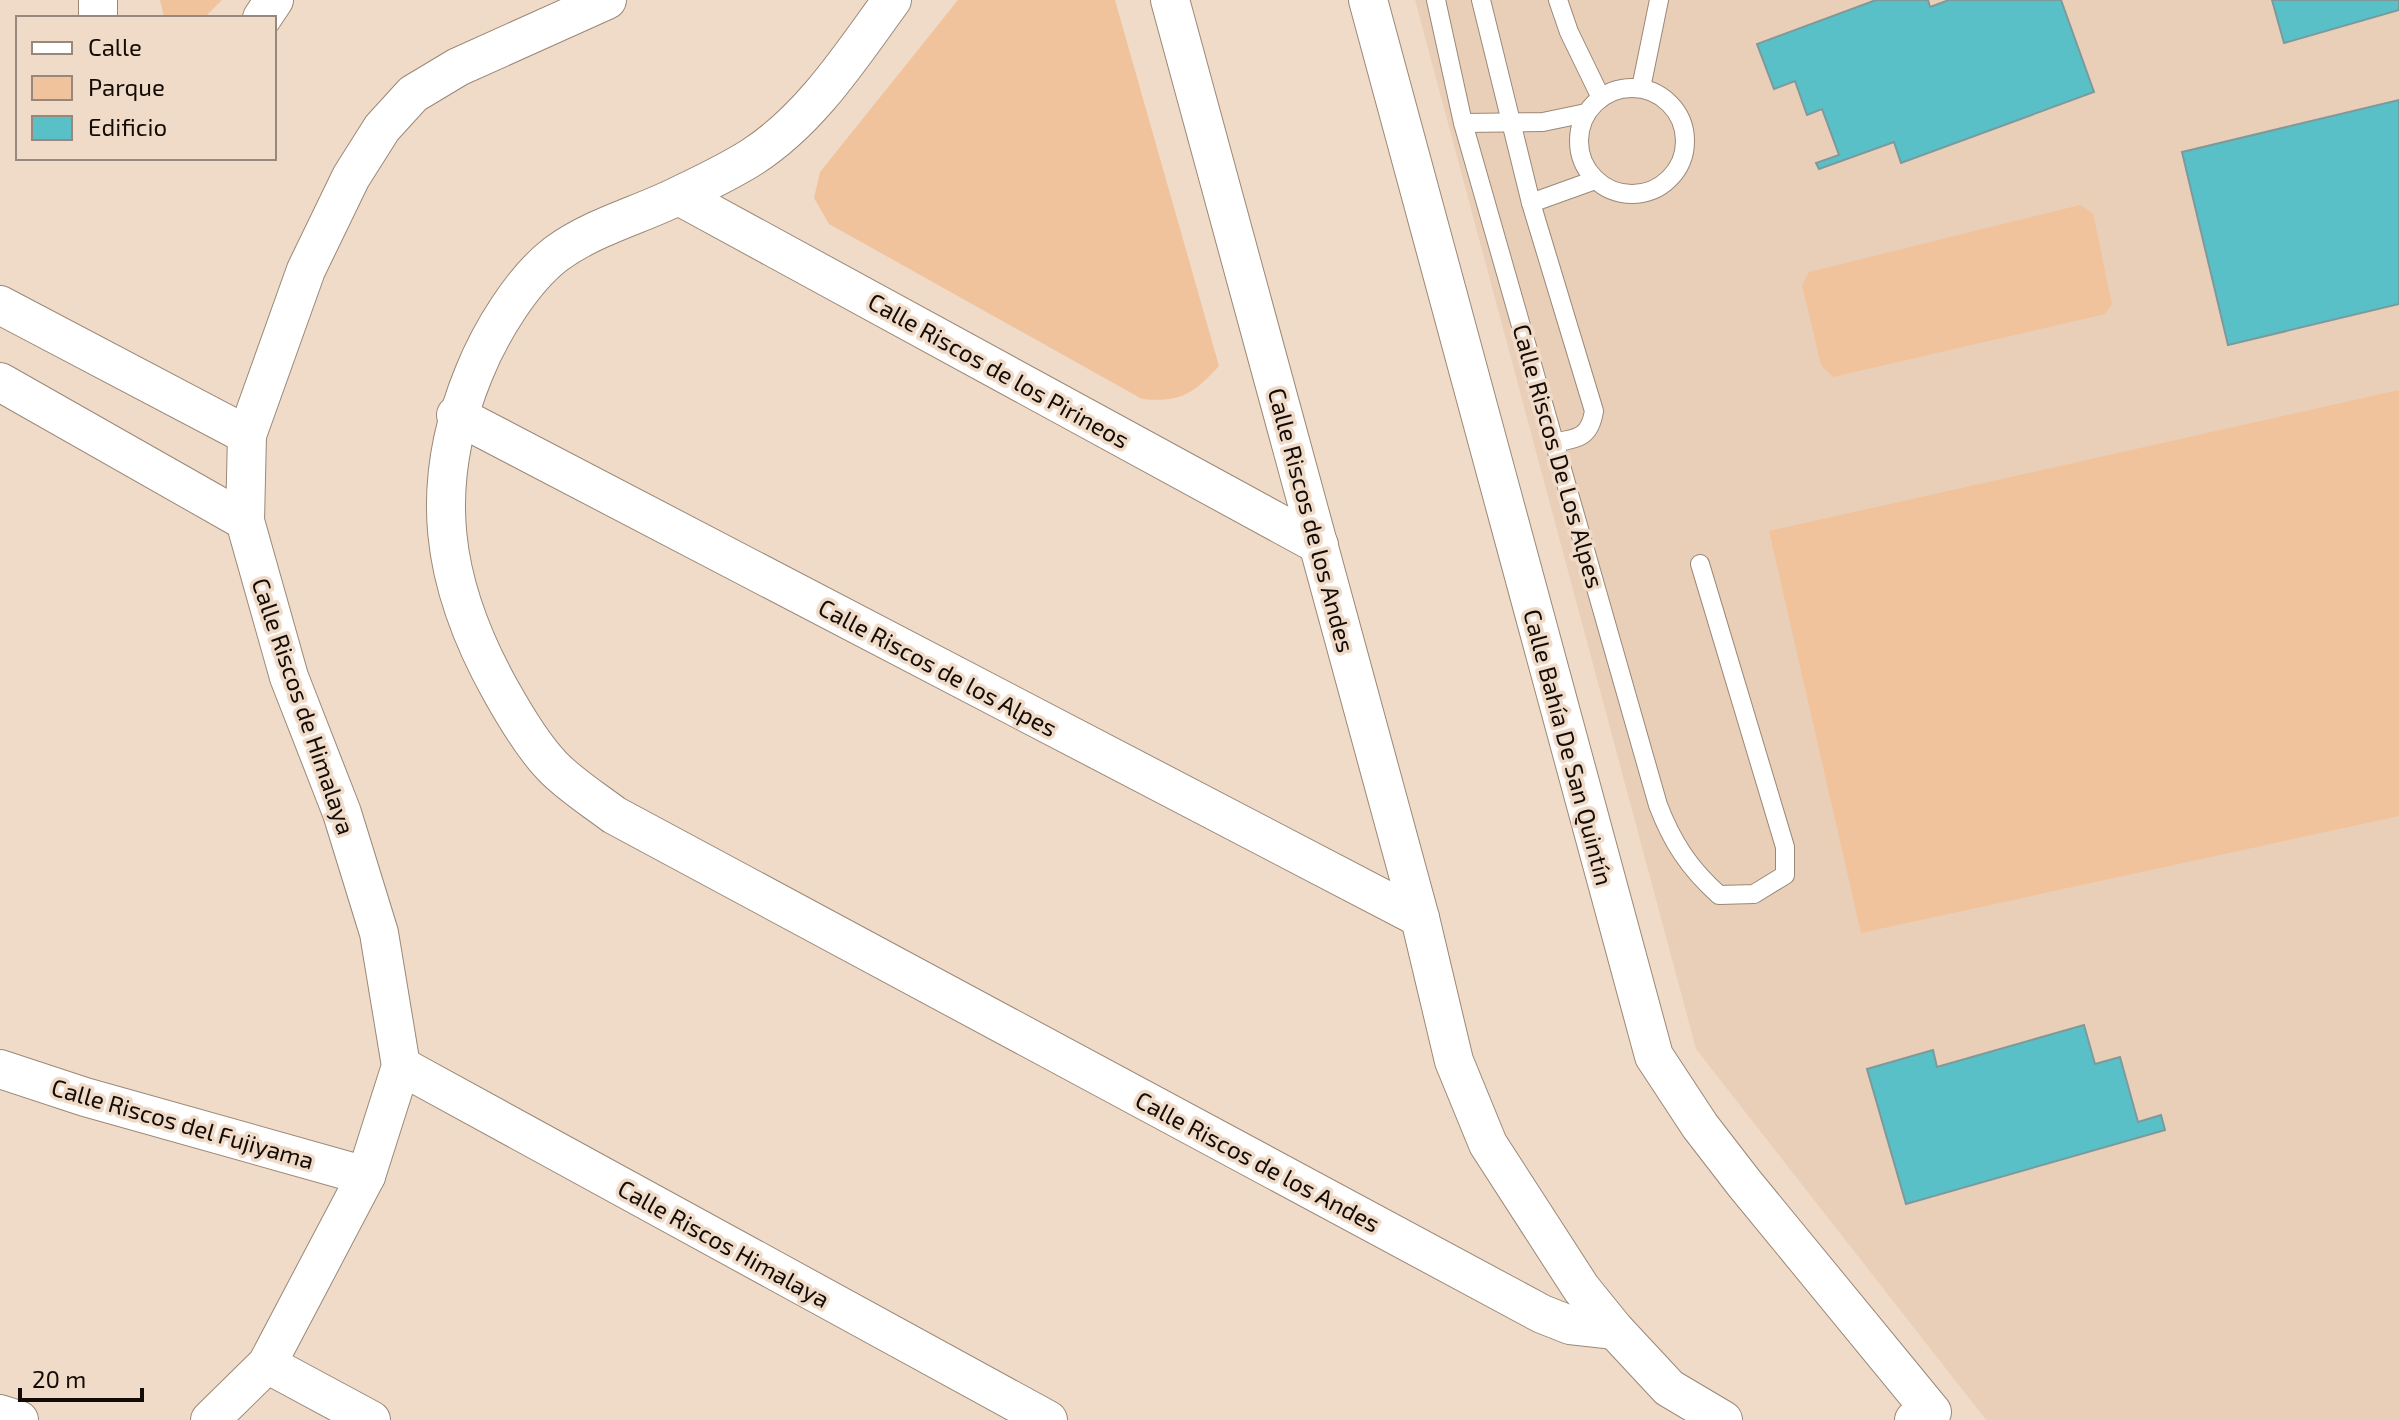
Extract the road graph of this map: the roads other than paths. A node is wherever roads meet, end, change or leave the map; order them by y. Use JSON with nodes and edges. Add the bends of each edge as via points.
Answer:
{"nodes":[{"id":1,"x":607,"y":0,"type":"edge"},
{"id":2,"x":892,"y":0,"type":"edge"},
{"id":3,"x":1170,"y":0,"type":"edge"},
{"id":4,"x":1368,"y":0,"type":"edge"},
{"id":5,"x":1436,"y":0,"type":"edge"},
{"id":6,"x":1481,"y":0,"type":"edge"},
{"id":7,"x":1558,"y":0,"type":"edge"},
{"id":8,"x":1659,"y":0,"type":"edge"},
{"id":9,"x":1641,"y":88,"type":"junction"},
{"id":10,"x":1601,"y":98,"type":"junction"},
{"id":11,"x":1586,"y":113,"type":"junction"},
{"id":12,"x":1463,"y":123,"type":"junction"},
{"id":13,"x":1510,"y":123,"type":"junction"},
{"id":14,"x":1595,"y":180,"type":"junction"},
{"id":15,"x":679,"y":196,"type":"junction"},
{"id":16,"x":1531,"y":203,"type":"junction"},
{"id":17,"x":0,"y":305,"type":"edge"},
{"id":18,"x":0,"y":382,"type":"edge"},
{"id":19,"x":456,"y":415,"type":"junction"},
{"id":20,"x":247,"y":435,"type":"junction"},
{"id":21,"x":1556,"y":442,"type":"junction"},
{"id":22,"x":245,"y":521,"type":"junction"},
{"id":23,"x":1319,"y":545,"type":"junction"},
{"id":24,"x":1700,"y":564,"type":"dead end"},
{"id":25,"x":1420,"y":918,"type":"junction"},
{"id":26,"x":401,"y":1066,"type":"junction"},
{"id":27,"x":0,"y":1069,"type":"edge"},
{"id":28,"x":366,"y":1176,"type":"junction"},
{"id":29,"x":1615,"y":1330,"type":"junction"},
{"id":30,"x":267,"y":1364,"type":"junction"},
{"id":31,"x":0,"y":1414,"type":"edge"},
{"id":32,"x":1923,"y":1416,"type":"edge"},
{"id":33,"x":19,"y":1420,"type":"edge"},
{"id":34,"x":210,"y":1420,"type":"edge"},
{"id":35,"x":371,"y":1420,"type":"edge"},
{"id":36,"x":1048,"y":1420,"type":"edge"},
{"id":37,"x":1723,"y":1420,"type":"edge"}],
"edges":[{"from":1,"to":20,"type":"street","name":"Calle Riscos de Himalaya","via":[[458,67],[413,94],[382,128],[351,177],[306,270]]},
{"from":2,"to":15,"type":"street","name":"Calle Riscos de los Andes","via":[[810,108],[753,157]]},
{"from":3,"to":23,"type":"street","name":"Calle Riscos de los Andes"},
{"from":4,"to":32,"type":"street","name":"Calle Bahía De San Quintín","via":[[1654,1056],[1684,1104]]},
{"from":5,"to":12,"type":"lane","name":"Calle Riscos De Los Alpes"},
{"from":6,"to":13,"type":"lane"},
{"from":7,"to":10,"type":"lane"},
{"from":8,"to":9,"type":"lane"},
{"from":9,"to":10,"type":"lane"},
{"from":9,"to":14,"type":"lane","via":[[1673,106],[1682,121],[1684,157],[1676,173],[1646,193],[1628,195]]},
{"from":10,"to":11,"type":"lane"},
{"from":11,"to":13,"type":"lane"},
{"from":11,"to":14,"type":"lane","via":[[1578,148]]},
{"from":12,"to":13,"type":"lane"},
{"from":12,"to":21,"type":"lane","name":"Calle Riscos De Los Alpes"},
{"from":13,"to":16,"type":"lane"},
{"from":14,"to":16,"type":"lane"},
{"from":15,"to":19,"type":"street","name":"Calle Riscos de los Andes","via":[[592,232],[555,255],[511,304]]},
{"from":15,"to":23,"type":"street","name":"Calle Riscos de los Pirineos"},
{"from":16,"to":21,"type":"lane","via":[[1594,411],[1591,428],[1581,438]]},
{"from":17,"to":20,"type":"street"},
{"from":18,"to":22,"type":"street"},
{"from":19,"to":25,"type":"street","name":"Calle Riscos de los Alpes"},
{"from":19,"to":29,"type":"street","name":"Calle Riscos de los Andes","via":[[444,493],[452,578],[478,650],[512,710],[550,765],[575,787],[614,815],[1542,1314],[1570,1325]]},
{"from":20,"to":22,"type":"street","name":"Calle Riscos de Himalaya"},
{"from":21,"to":24,"type":"lane","name":"Calle Riscos De Los Alpes","via":[[1671,840],[1719,895],[1765,890],[1785,875],[1776,811]]},
{"from":22,"to":26,"type":"street","name":"Calle Riscos de Himalaya","via":[[289,677],[342,813],[379,933]]},
{"from":23,"to":25,"type":"street","name":"Calle Riscos de los Andes"},
{"from":25,"to":29,"type":"street","name":"Calle Riscos de los Andes","via":[[1454,1061],[1488,1144],[1581,1288]]},
{"from":26,"to":28,"type":"street","name":"Calle Riscos de Himalaya"},
{"from":26,"to":36,"type":"street","name":"Calle Riscos Himalaya"},
{"from":27,"to":28,"type":"street","name":"Calle Riscos del Fujiyama"},
{"from":28,"to":30,"type":"street","name":"Calle Riscos de Himalaya"},
{"from":29,"to":37,"type":"street","via":[[1669,1388]]},
{"from":30,"to":34,"type":"street","name":"Calle Riscos de Himalaya"},
{"from":30,"to":35,"type":"street"},
{"from":31,"to":33,"type":"street"}]}
